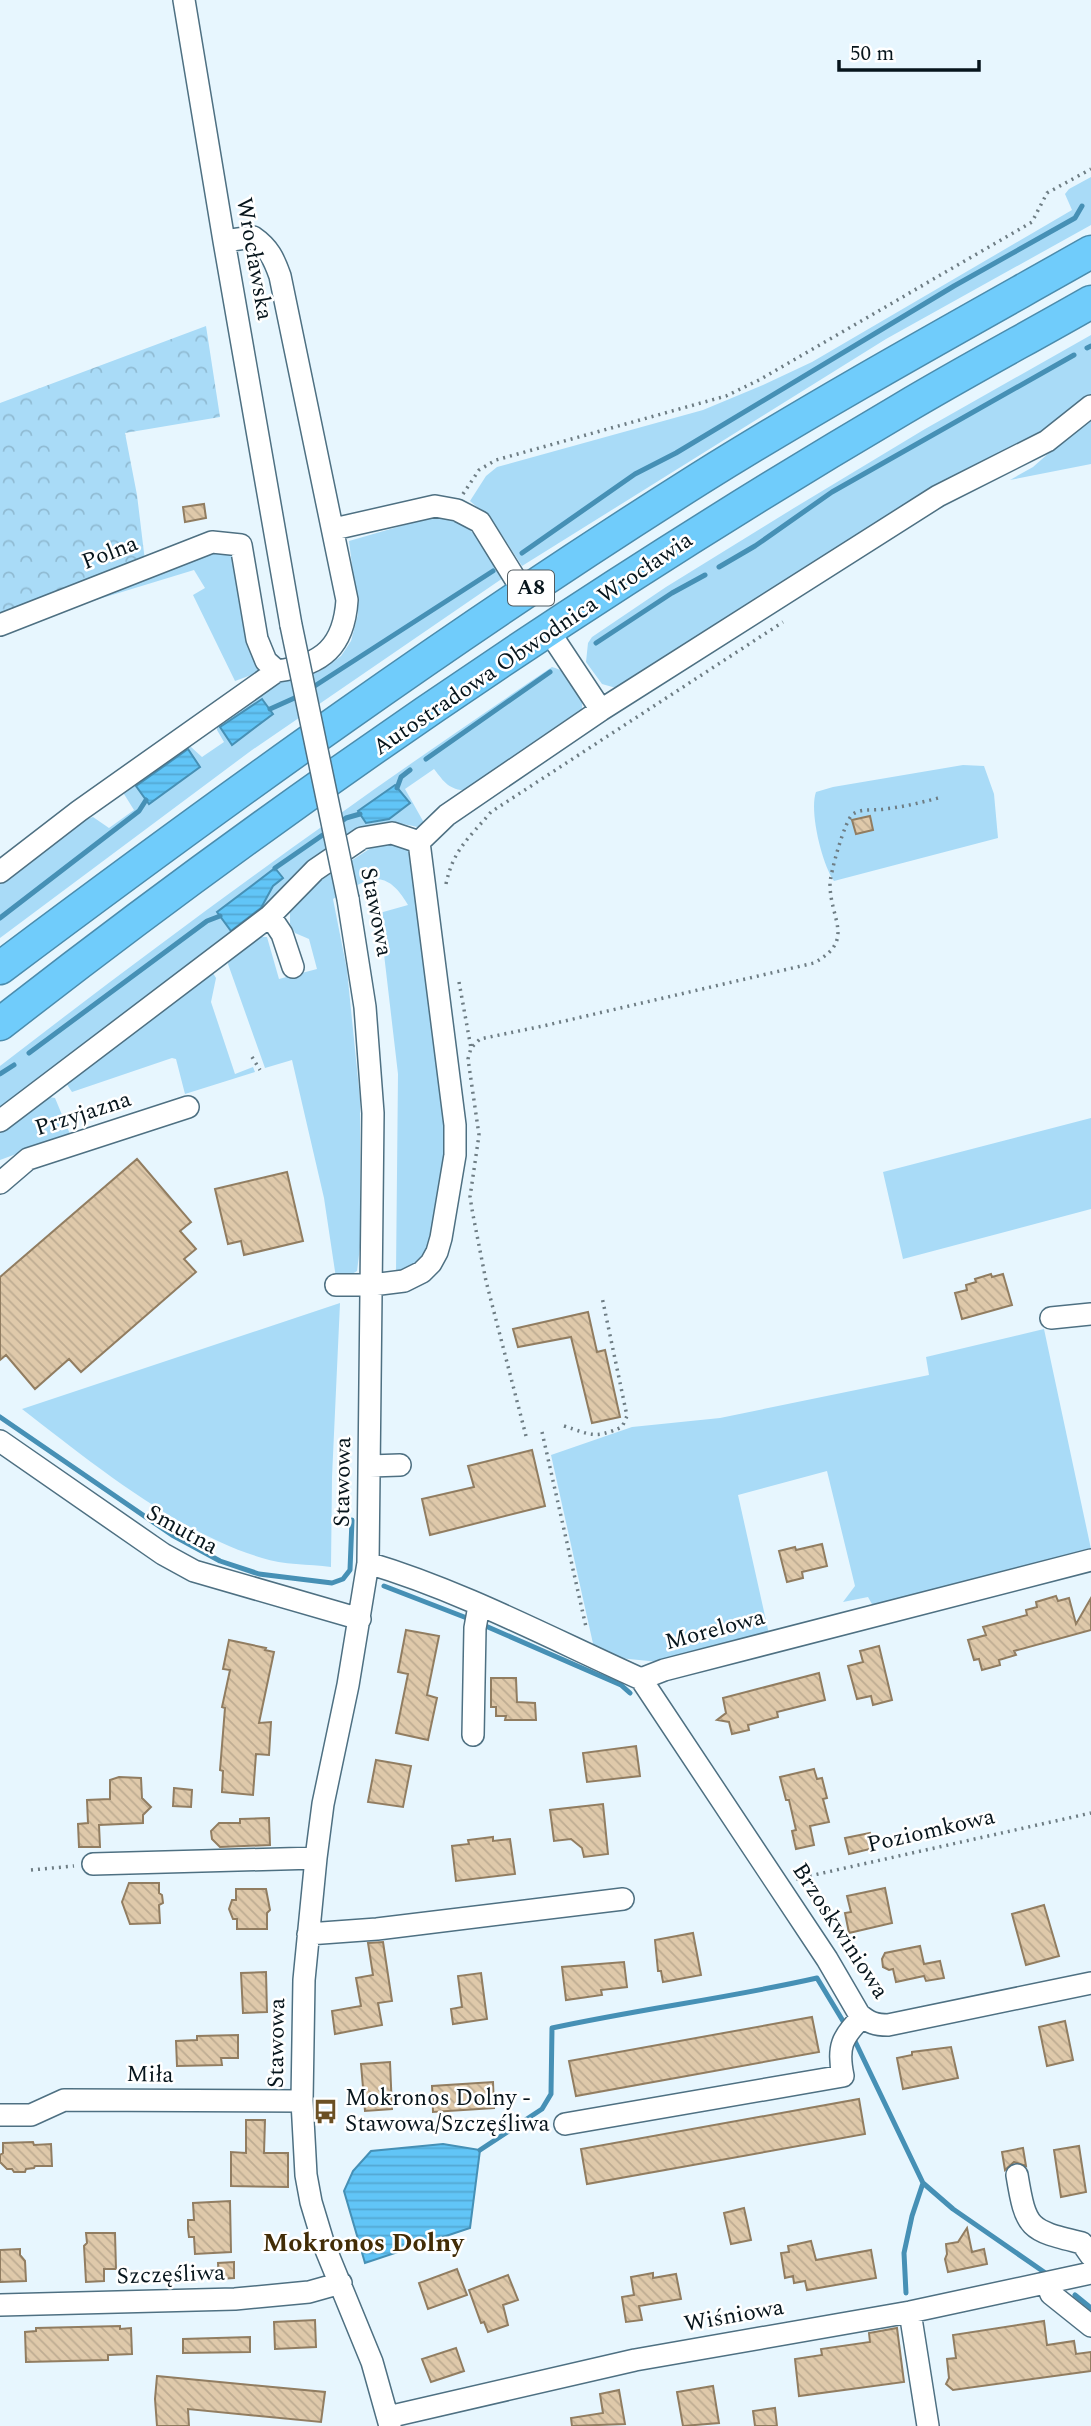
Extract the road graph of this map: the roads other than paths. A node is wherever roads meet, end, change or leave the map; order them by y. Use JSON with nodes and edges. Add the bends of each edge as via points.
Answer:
{"nodes":[{"id":1,"x":184,"y":0,"type":"edge"},
{"id":2,"x":224,"y":241,"type":"junction"},
{"id":3,"x":1091,"y":252,"type":"edge"},
{"id":4,"x":1091,"y":302,"type":"edge"},
{"id":5,"x":1091,"y":406,"type":"edge"},
{"id":6,"x":274,"y":527,"type":"joint"},
{"id":7,"x":334,"y":529,"type":"junction"},
{"id":8,"x":524,"y":593,"type":"junction"},
{"id":9,"x":0,"y":625,"type":"edge"},
{"id":10,"x":548,"y":629,"type":"junction"},
{"id":11,"x":278,"y":671,"type":"junction"},
{"id":12,"x":601,"y":710,"type":"junction"},
{"id":13,"x":419,"y":842,"type":"junction"},
{"id":14,"x":0,"y":872,"type":"edge"},
{"id":15,"x":270,"y":916,"type":"junction"},
{"id":16,"x":293,"y":967,"type":"dead end"},
{"id":17,"x":0,"y":968,"type":"edge"},
{"id":18,"x":0,"y":1024,"type":"edge"},
{"id":19,"x":188,"y":1107,"type":"dead end"},
{"id":20,"x":0,"y":1121,"type":"edge"},
{"id":21,"x":0,"y":1183,"type":"edge"},
{"id":22,"x":336,"y":1285,"type":"dead end"},
{"id":23,"x":372,"y":1285,"type":"junction"},
{"id":24,"x":1091,"y":1314,"type":"edge"},
{"id":25,"x":1051,"y":1318,"type":"dead end"},
{"id":26,"x":0,"y":1441,"type":"edge"},
{"id":27,"x":400,"y":1465,"type":"dead end"},
{"id":28,"x":370,"y":1466,"type":"junction"},
{"id":29,"x":1091,"y":1560,"type":"edge"},
{"id":30,"x":368,"y":1563,"type":"junction"},
{"id":31,"x":477,"y":1616,"type":"junction"},
{"id":32,"x":360,"y":1619,"type":"junction"},
{"id":33,"x":641,"y":1679,"type":"junction"},
{"id":34,"x":473,"y":1735,"type":"dead end"},
{"id":35,"x":316,"y":1858,"type":"junction"},
{"id":36,"x":93,"y":1864,"type":"road end"},
{"id":37,"x":623,"y":1899,"type":"dead end"},
{"id":38,"x":308,"y":1934,"type":"junction"},
{"id":39,"x":1091,"y":1983,"type":"edge"},
{"id":40,"x":862,"y":2017,"type":"junction"},
{"id":41,"x":302,"y":2101,"type":"junction"},
{"id":42,"x":0,"y":2115,"type":"edge"},
{"id":43,"x":565,"y":2124,"type":"dead end"},
{"id":44,"x":1017,"y":2175,"type":"dead end"},
{"id":45,"x":1091,"y":2256,"type":"edge"},
{"id":46,"x":1091,"y":2273,"type":"edge"},
{"id":47,"x":341,"y":2283,"type":"junction"},
{"id":48,"x":1046,"y":2284,"type":"junction"},
{"id":49,"x":0,"y":2305,"type":"edge"},
{"id":50,"x":910,"y":2312,"type":"junction"},
{"id":51,"x":1091,"y":2326,"type":"edge"},
{"id":52,"x":389,"y":2422,"type":"edge"},
{"id":53,"x":928,"y":2426,"type":"edge"}],
"edges":[{"from":1,"to":2,"type":"street","name":"Wrocławska"},
{"from":2,"to":6,"type":"street","name":"Wrocławska"},
{"from":2,"to":7,"type":"street","via":[[253,237],[272,255]]},
{"from":3,"to":8,"type":"highway","name":"Autostradowa Obwodnica Wrocławia","number":"A8","via":[[712,472]]},
{"from":4,"to":10,"type":"highway","name":"Autostradowa Obwodnica Wrocławia","number":"A8","via":[[903,408]]},
{"from":5,"to":12,"type":"street","via":[[1047,441],[938,496]]},
{"from":6,"to":23,"type":"street","name":"Stawowa","bridge":true,"via":[[362,980],[371,1070]]},
{"from":7,"to":8,"type":"street","via":[[435,506],[457,510],[481,522]]},
{"from":7,"to":11,"type":"street","via":[[346,600],[342,631],[327,651],[310,662]]},
{"from":8,"to":17,"type":"highway","name":"Autostradowa Obwodnica Wrocławia","number":"A8","via":[[202,816]]},
{"from":9,"to":11,"type":"street","name":"Polna","via":[[212,542],[227,542],[241,545],[257,639],[266,661]]},
{"from":10,"to":12,"type":"street"},
{"from":10,"to":18,"type":"highway","name":"Autostradowa Obwodnica Wrocławia","number":"A8","via":[[227,852]]},
{"from":11,"to":14,"type":"street"},
{"from":12,"to":13,"type":"street","via":[[447,815]]},
{"from":13,"to":15,"type":"street","via":[[392,833],[362,838],[315,870]]},
{"from":13,"to":23,"type":"street","via":[[455,1154],[438,1252],[431,1264],[413,1278]]},
{"from":15,"to":16,"type":"street","via":[[282,934]]},
{"from":15,"to":20,"type":"street"},
{"from":19,"to":21,"type":"street","name":"Przyjazna","via":[[28,1159]]},
{"from":22,"to":23,"type":"street"},
{"from":23,"to":28,"type":"street","name":"Stawowa"},
{"from":24,"to":25,"type":"street"},
{"from":26,"to":32,"type":"street","name":"Smutna","via":[[194,1571]]},
{"from":27,"to":28,"type":"street"},
{"from":28,"to":30,"type":"street","name":"Stawowa"},
{"from":29,"to":33,"type":"street","name":"Morelowa"},
{"from":30,"to":31,"type":"street","via":[[392,1570]]},
{"from":30,"to":32,"type":"street","name":"Stawowa"},
{"from":31,"to":33,"type":"street"},
{"from":31,"to":34,"type":"street"},
{"from":32,"to":35,"type":"street","name":"Stawowa"},
{"from":33,"to":40,"type":"street","name":"Brzoskwiniowa"},
{"from":35,"to":36,"type":"street"},
{"from":35,"to":38,"type":"street","name":"Stawowa"},
{"from":37,"to":38,"type":"street"},
{"from":38,"to":41,"type":"street","name":"Stawowa"},
{"from":39,"to":40,"type":"street","name":"Brzoskwiniowa","via":[[888,2025],[876,2025]]},
{"from":40,"to":43,"type":"street","via":[[841,2045],[843,2076]]},
{"from":41,"to":42,"type":"street","name":"Miła","via":[[64,2101],[31,2115]]},
{"from":41,"to":47,"type":"street","name":"Stawowa","via":[[311,2202]]},
{"from":44,"to":45,"type":"street","via":[[1026,2217],[1033,2226],[1045,2234],[1082,2243]]},
{"from":46,"to":48,"type":"street","name":"Wiśniowa"},
{"from":47,"to":49,"type":"street","name":"Szczęśliwa","via":[[278,2297]]},
{"from":47,"to":52,"type":"street","name":"Stawowa","via":[[372,2362]]},
{"from":48,"to":50,"type":"street","name":"Wiśniowa"},
{"from":48,"to":51,"type":"street","via":[[1051,2294]]},
{"from":50,"to":52,"type":"street","name":"Wiśniowa","via":[[635,2360]]},
{"from":50,"to":53,"type":"street"}]}
